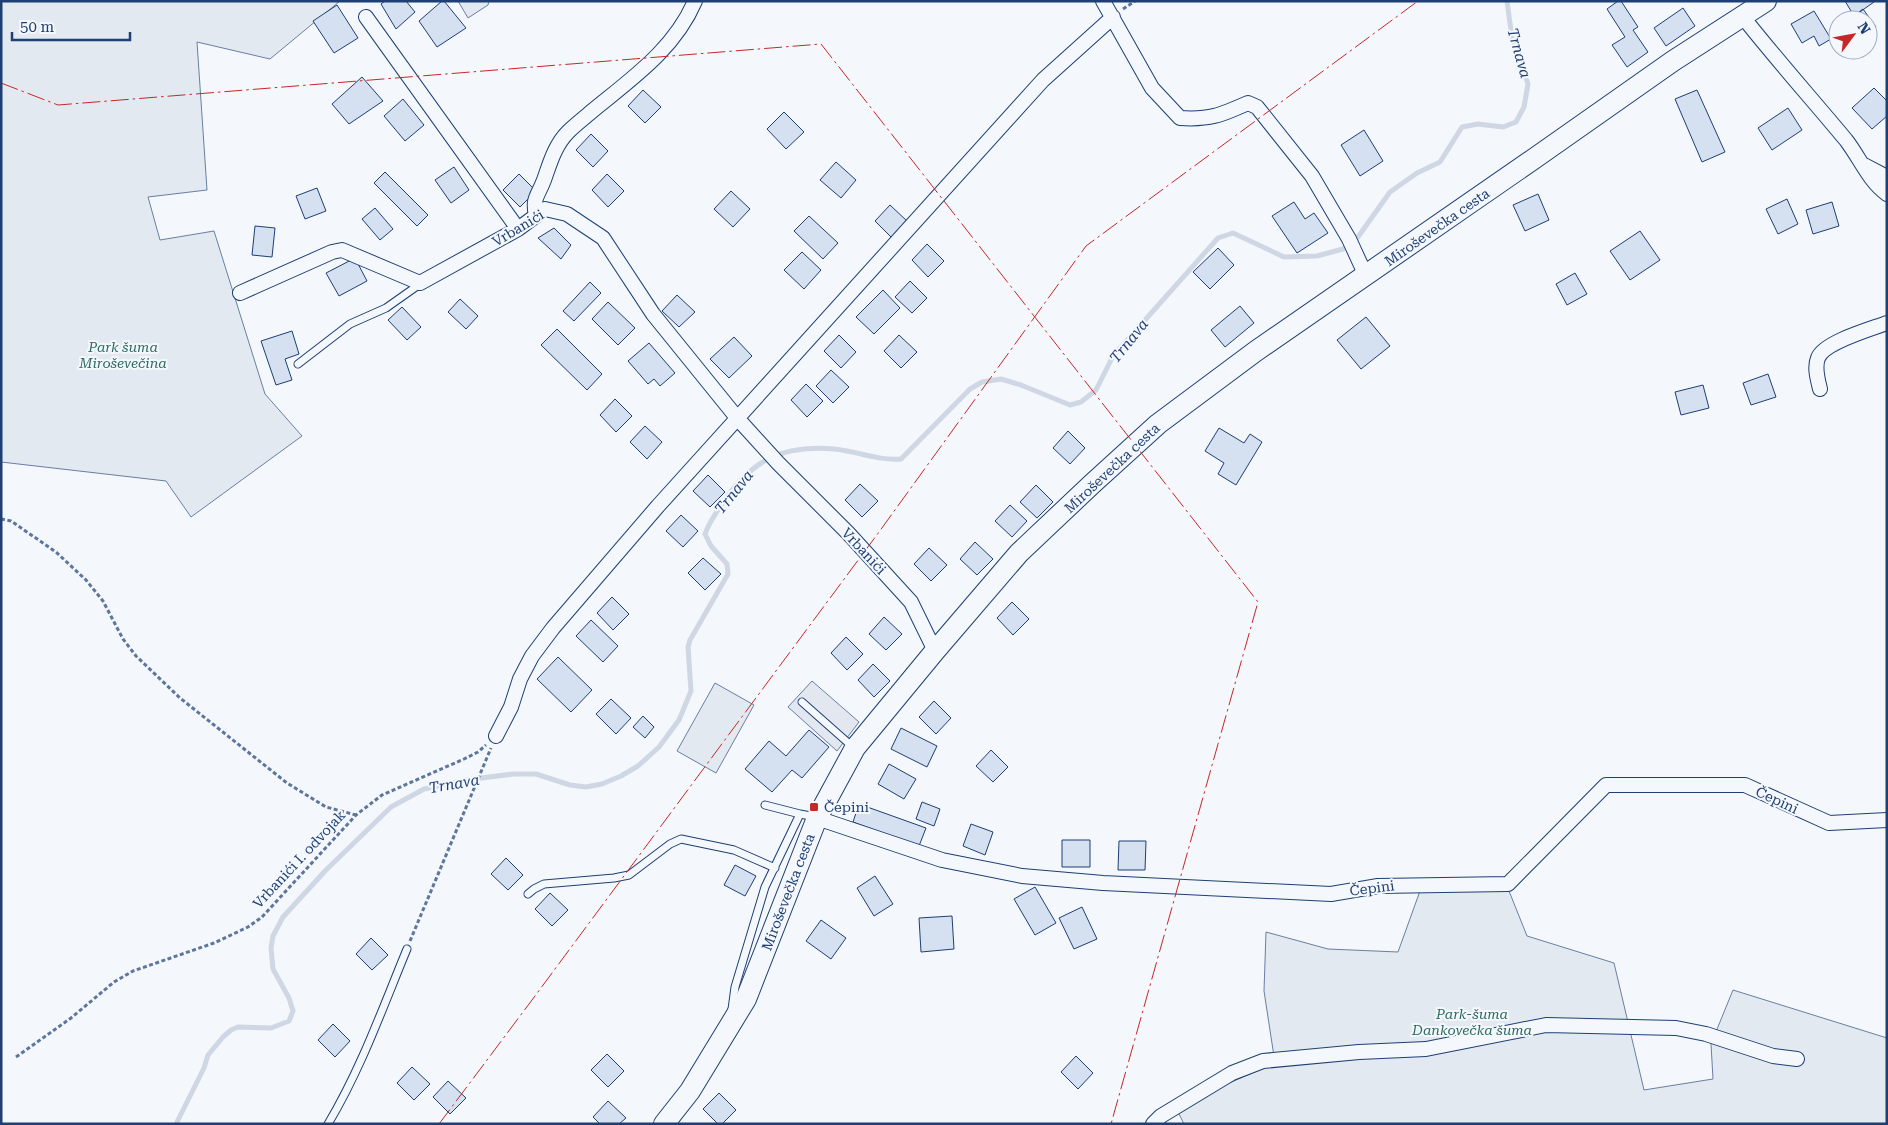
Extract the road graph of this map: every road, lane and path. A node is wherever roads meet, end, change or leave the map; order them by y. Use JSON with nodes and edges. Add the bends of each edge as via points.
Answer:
{"nodes":[{"id":1,"x":695,"y":1,"type":"edge"},
{"id":2,"x":1103,"y":1,"type":"edge"},
{"id":3,"x":1766,"y":1,"type":"edge"},
{"id":4,"x":366,"y":17,"type":"dead end"},
{"id":5,"x":1112,"y":17,"type":"junction"},
{"id":6,"x":1742,"y":17,"type":"junction"},
{"id":7,"x":1864,"y":165,"type":"junction"},
{"id":8,"x":1887,"y":177,"type":"edge"},
{"id":9,"x":1887,"y":194,"type":"edge"},
{"id":10,"x":536,"y":216,"type":"junction"},
{"id":11,"x":518,"y":229,"type":"junction"},
{"id":12,"x":1366,"y":276,"type":"junction"},
{"id":13,"x":420,"y":283,"type":"junction"},
{"id":14,"x":240,"y":294,"type":"dead end"},
{"id":15,"x":1887,"y":323,"type":"edge"},
{"id":16,"x":298,"y":364,"type":"dead end"},
{"id":17,"x":1820,"y":389,"type":"dead end"},
{"id":18,"x":738,"y":419,"type":"junction"},
{"id":19,"x":1,"y":519,"type":"edge"},
{"id":20,"x":935,"y":651,"type":"junction"},
{"id":21,"x":802,"y":702,"type":"dead end"},
{"id":22,"x":496,"y":736,"type":"junction"},
{"id":23,"x":855,"y":748,"type":"junction"},
{"id":24,"x":765,"y":805,"type":"dead end"},
{"id":25,"x":356,"y":815,"type":"junction"},
{"id":26,"x":808,"y":816,"type":"junction"},
{"id":27,"x":1887,"y":820,"type":"edge"},
{"id":28,"x":775,"y":868,"type":"junction"},
{"id":29,"x":528,"y":894,"type":"dead end"},
{"id":30,"x":407,"y":948,"type":"joint"},
{"id":31,"x":730,"y":1027,"type":"junction"},
{"id":32,"x":16,"y":1057,"type":"dead end"},
{"id":33,"x":1797,"y":1059,"type":"dead end"},
{"id":34,"x":328,"y":1124,"type":"edge"},
{"id":35,"x":664,"y":1124,"type":"edge"},
{"id":36,"x":1153,"y":1124,"type":"edge"}],
"edges":[{"from":1,"to":10,"type":"street","via":[[674,38],[650,65],[567,133],[552,156],[533,203]]},
{"from":2,"to":5,"type":"street"},
{"from":3,"to":6,"type":"main road","name":"Miroševečka cesta"},
{"from":4,"to":11,"type":"street"},
{"from":5,"to":12,"type":"street","via":[[1152,88],[1180,118],[1203,119],[1248,103],[1257,107],[1312,176]]},
{"from":5,"to":18,"type":"street","via":[[1043,80]]},
{"from":6,"to":7,"type":"street"},
{"from":6,"to":12,"type":"main road","name":"Miroševečka cesta","via":[[1673,61]]},
{"from":7,"to":8,"type":"street"},
{"from":7,"to":9,"type":"street","via":[[1871,179]]},
{"from":10,"to":11,"type":"street","name":"Vrbanići"},
{"from":10,"to":18,"type":"street","name":"Vrbanići","via":[[545,209],[567,214],[603,238],[653,314]]},
{"from":11,"to":13,"type":"street","name":"Vrbanići"},
{"from":12,"to":20,"type":"main road","name":"Miroševečka cesta","via":[[1256,351],[1158,424],[1019,553]]},
{"from":13,"to":14,"type":"street","via":[[342,250]]},
{"from":13,"to":16,"type":"lane","via":[[386,308],[350,324]]},
{"from":15,"to":17,"type":"street","via":[[1826,349],[1817,363]]},
{"from":18,"to":20,"type":"street","name":"Vrbanići","via":[[911,602]]},
{"from":18,"to":22,"type":"street","via":[[553,628],[532,656]]},
{"from":19,"to":25,"type":"path","via":[[11,521],[56,552],[86,580],[103,601],[136,656],[180,698],[287,783],[326,807]]},
{"from":20,"to":23,"type":"main road","name":"Miroševečka cesta"},
{"from":21,"to":23,"type":"lane"},
{"from":22,"to":25,"type":"path","name":"Vrbanići I. odvojak","via":[[478,752],[382,795]]},
{"from":22,"to":30,"type":"path"},
{"from":23,"to":26,"type":"main road","name":"Miroševečka cesta"},
{"from":24,"to":26,"type":"lane"},
{"from":25,"to":32,"type":"path","name":"Vrbanići I. odvojak","via":[[262,917],[248,927],[214,944],[133,971]]},
{"from":26,"to":27,"type":"street","name":"Čepini","via":[[942,860],[1022,876],[1103,884],[1331,894],[1378,886],[1508,884],[1606,786],[1745,785],[1829,823]]},
{"from":26,"to":28,"type":"lane"},
{"from":26,"to":31,"type":"main road","name":"Miroševečka cesta","via":[[746,1000]]},
{"from":28,"to":29,"type":"lane","via":[[734,850],[681,839],[629,875],[544,884]]},
{"from":28,"to":31,"type":"lane","via":[[765,887],[734,987]]},
{"from":30,"to":34,"type":"lane","via":[[366,1048]]},
{"from":31,"to":35,"type":"main road","name":"Miroševečka cesta","via":[[690,1091]]},
{"from":33,"to":36,"type":"street","via":[[1773,1056],[1706,1034],[1676,1028],[1546,1025],[1426,1049],[1263,1061],[1232,1073]]}]}
